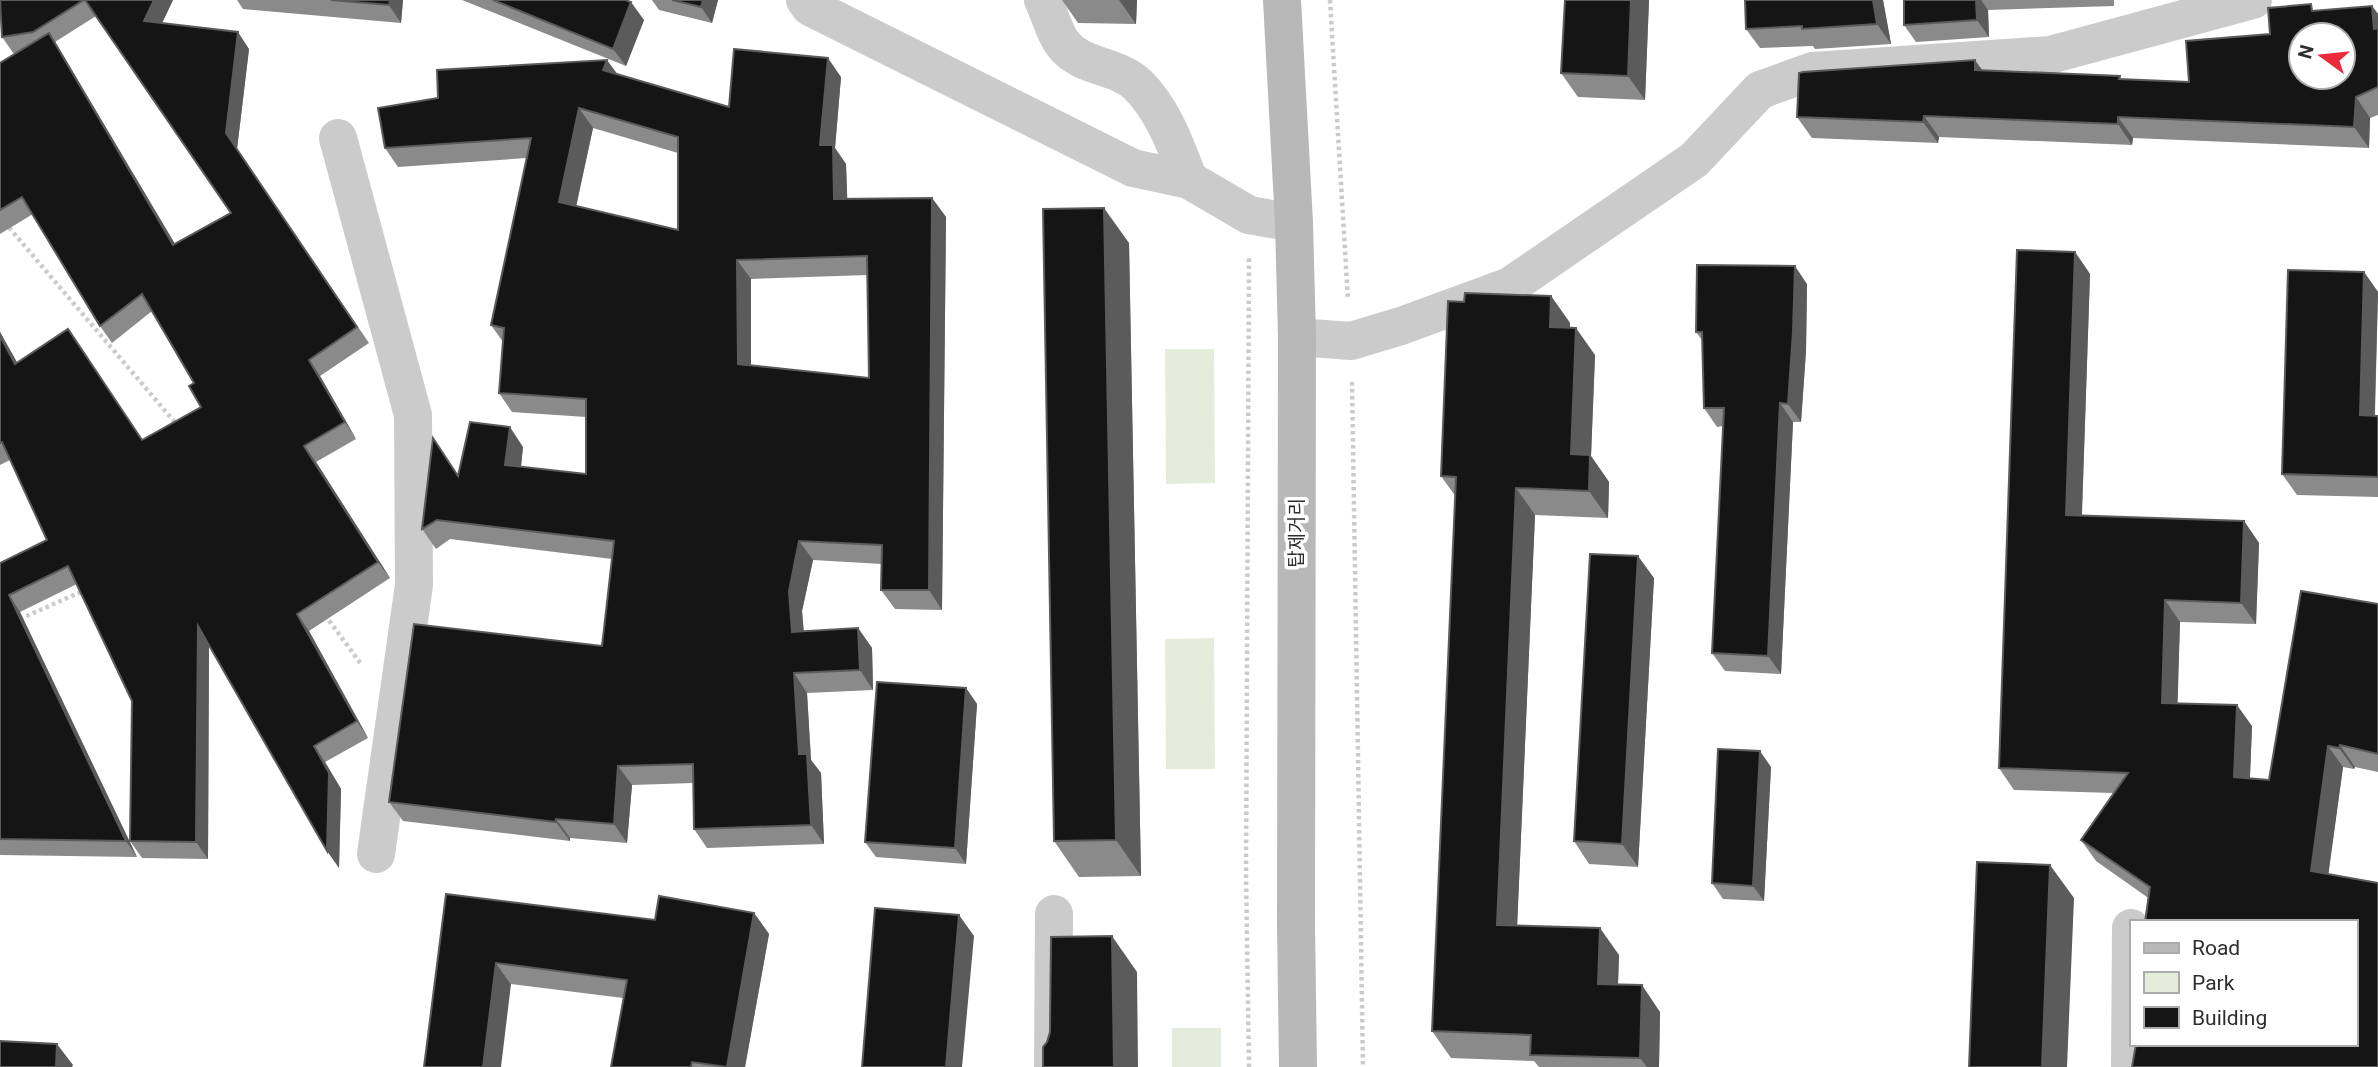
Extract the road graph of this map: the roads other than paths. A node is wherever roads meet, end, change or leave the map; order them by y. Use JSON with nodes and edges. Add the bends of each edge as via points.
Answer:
{"nodes":[{"id":1,"x":805,"y":0,"type":"edge"},
{"id":2,"x":1044,"y":0,"type":"edge"},
{"id":3,"x":1282,"y":0,"type":"edge"},
{"id":4,"x":2253,"y":0,"type":"edge"},
{"id":5,"x":338,"y":138,"type":"dead end"},
{"id":6,"x":1189,"y":180,"type":"junction"},
{"id":7,"x":1294,"y":223,"type":"junction"},
{"id":8,"x":1297,"y":337,"type":"junction"},
{"id":9,"x":376,"y":854,"type":"dead end"},
{"id":10,"x":1054,"y":914,"type":"dead end"},
{"id":11,"x":2130,"y":1046,"type":"edge"},
{"id":12,"x":1054,"y":1067,"type":"edge"},
{"id":13,"x":1298,"y":1067,"type":"edge"},
{"id":14,"x":2130,"y":1067,"type":"edge"}],
"edges":[{"from":1,"to":6,"type":"street","via":[[810,7],[1133,168]]},
{"from":2,"to":6,"type":"street","via":[[1064,45],[1087,62],[1110,68],[1138,84],[1169,128]]},
{"from":3,"to":7,"type":"main road","name":"탑제거리"},
{"from":4,"to":8,"type":"street","via":[[2050,55],[1813,71],[1760,90],[1694,160],[1510,286],[1351,341]]},
{"from":5,"to":9,"type":"street","via":[[413,415],[414,585]]},
{"from":6,"to":7,"type":"street","via":[[1249,215]]},
{"from":7,"to":8,"type":"main road","name":"탑제거리"},
{"from":8,"to":13,"type":"main road","name":"탑제거리"},
{"from":10,"to":12,"type":"street"},
{"from":11,"to":14,"type":"street"}]}
